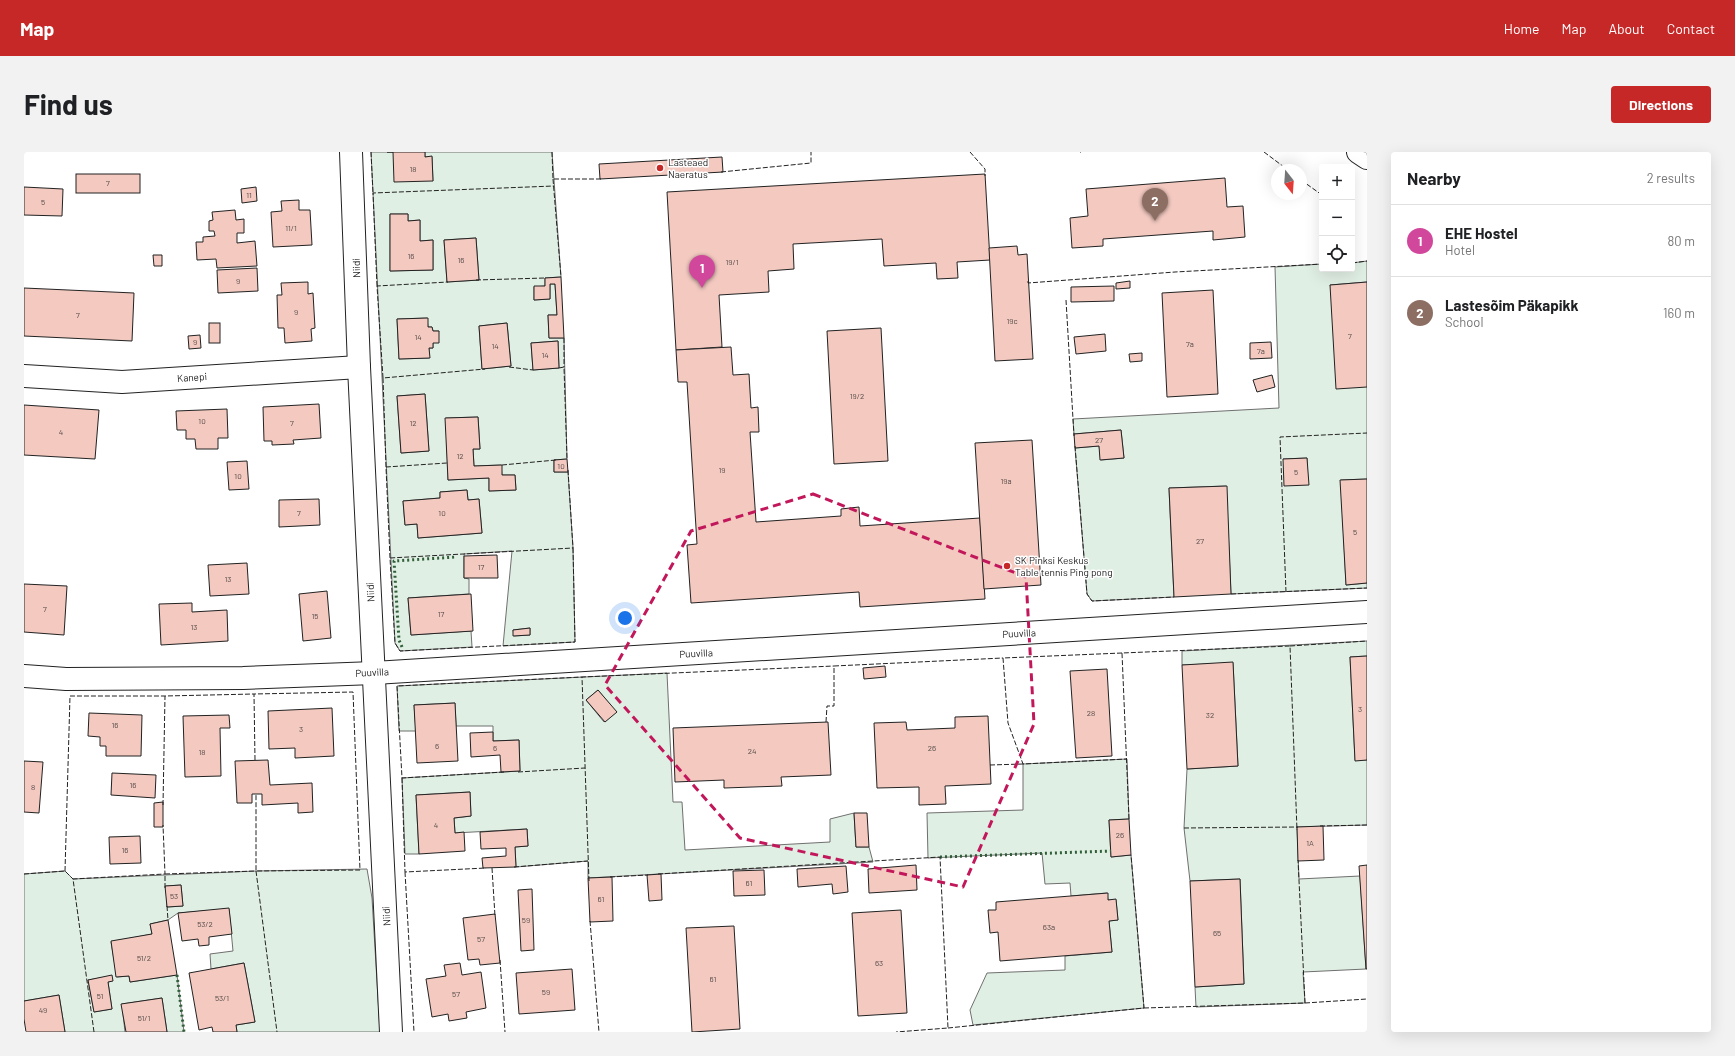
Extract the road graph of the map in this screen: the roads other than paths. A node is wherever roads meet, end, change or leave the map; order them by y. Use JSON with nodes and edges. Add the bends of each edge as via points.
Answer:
{"nodes":[{"id":1,"x":351,"y":152,"type":"edge"},
{"id":2,"x":1358,"y":152,"type":"edge"},
{"id":3,"x":1367,"y":158,"type":"edge"},
{"id":4,"x":359,"y":366,"type":"junction"},
{"id":5,"x":24,"y":376,"type":"edge"},
{"id":6,"x":1367,"y":612,"type":"edge"},
{"id":7,"x":374,"y":672,"type":"junction"},
{"id":8,"x":24,"y":676,"type":"edge"},
{"id":9,"x":391,"y":1032,"type":"edge"}],
"edges":[{"from":1,"to":4,"type":"street","name":"Niidi"},
{"from":2,"to":3,"type":"street"},
{"from":4,"to":5,"type":"street","name":"Kanepi","via":[[122,382]]},
{"from":4,"to":7,"type":"street","name":"Niidi"},
{"from":6,"to":7,"type":"street","name":"Puuvilla"},
{"from":7,"to":8,"type":"street","name":"Puuvilla","via":[[235,678],[66,679]]},
{"from":7,"to":9,"type":"street","name":"Niidi"}]}
